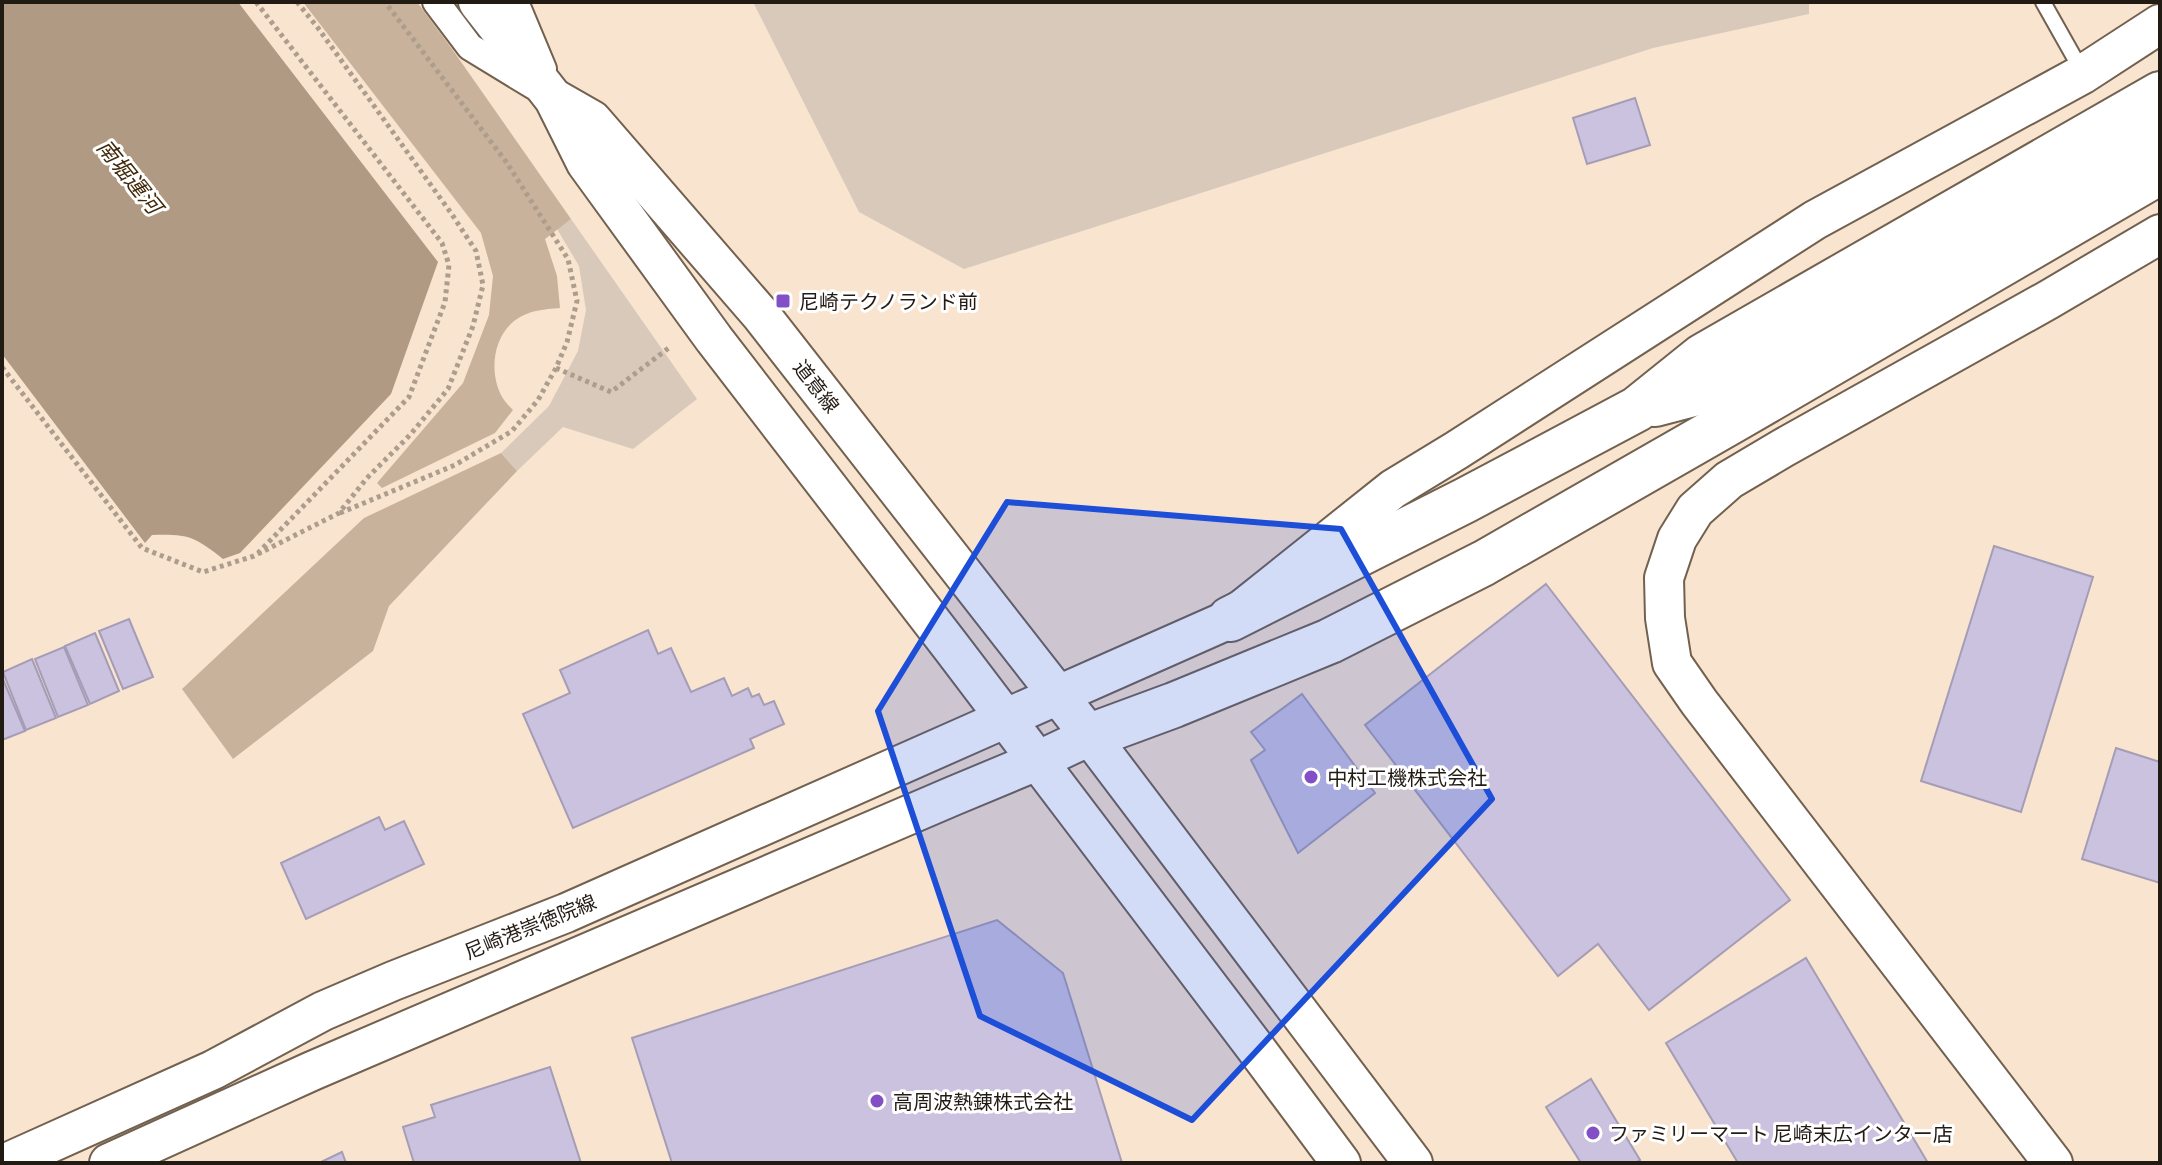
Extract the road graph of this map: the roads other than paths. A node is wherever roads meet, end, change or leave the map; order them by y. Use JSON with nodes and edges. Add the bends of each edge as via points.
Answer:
{"nodes":[{"id":1,"x":436,"y":2,"type":"edge"},
{"id":2,"x":478,"y":2,"type":"edge"},
{"id":3,"x":515,"y":2,"type":"edge"},
{"id":4,"x":2043,"y":2,"type":"edge"},
{"id":5,"x":2160,"y":24,"type":"edge"},
{"id":6,"x":2083,"y":74,"type":"junction"},
{"id":7,"x":2160,"y":94,"type":"edge"},
{"id":8,"x":554,"y":99,"type":"junction"},
{"id":9,"x":2160,"y":132,"type":"edge"},
{"id":10,"x":2160,"y":172,"type":"edge"},
{"id":11,"x":2160,"y":183,"type":"edge"},
{"id":12,"x":2059,"y":230,"type":"junction"},
{"id":13,"x":2160,"y":234,"type":"edge"},
{"id":14,"x":1721,"y":387,"type":"junction"},
{"id":15,"x":1230,"y":619,"type":"junction"},
{"id":16,"x":1057,"y":695,"type":"junction"},
{"id":17,"x":1005,"y":718,"type":"junction"},
{"id":18,"x":1090,"y":736,"type":"junction"},
{"id":19,"x":1037,"y":761,"type":"junction"},
{"id":20,"x":6,"y":1163,"type":"edge"},
{"id":21,"x":109,"y":1163,"type":"edge"},
{"id":22,"x":1341,"y":1163,"type":"edge"},
{"id":23,"x":1413,"y":1163,"type":"edge"},
{"id":24,"x":2053,"y":1163,"type":"edge"}],
"edges":[{"from":1,"to":8,"type":"street","via":[[470,47]]},
{"from":2,"to":8,"type":"street","name":"道意線"},
{"from":3,"to":8,"type":"street"},
{"from":4,"to":6,"type":"lane"},
{"from":5,"to":6,"type":"street","name":"尼崎港崇徳院線"},
{"from":6,"to":15,"type":"street","name":"尼崎港崇徳院線","via":[[1815,220],[1393,489]]},
{"from":7,"to":14,"type":"highway"},
{"from":8,"to":16,"type":"street","name":"道意線","via":[[592,120],[761,315]]},
{"from":8,"to":17,"type":"street","name":"道意線","via":[[586,163],[714,339]]},
{"from":9,"to":14,"type":"highway"},
{"from":10,"to":12,"type":"highway"},
{"from":11,"to":12,"type":"highway"},
{"from":12,"to":14,"type":"highway"},
{"from":13,"to":24,"type":"street","via":[[1729,480],[1695,510],[1677,539],[1664,578],[1672,663]]},
{"from":14,"to":15,"type":"highway","via":[[1637,409]]},
{"from":14,"to":18,"type":"highway","via":[[1484,563],[1330,641]]},
{"from":15,"to":16,"type":"street","name":"尼崎港崇徳院線"},
{"from":16,"to":17,"type":"street","name":"尼崎港崇徳院線"},
{"from":16,"to":18,"type":"street","name":"道意線"},
{"from":17,"to":19,"type":"street","name":"道意線"},
{"from":17,"to":20,"type":"street","name":"尼崎港崇徳院線","via":[[566,913],[323,1011],[213,1070]]},
{"from":18,"to":19,"type":"street"},
{"from":18,"to":23,"type":"street","name":"道意線"},
{"from":19,"to":21,"type":"street"},
{"from":19,"to":22,"type":"street","name":"道意線"}]}
